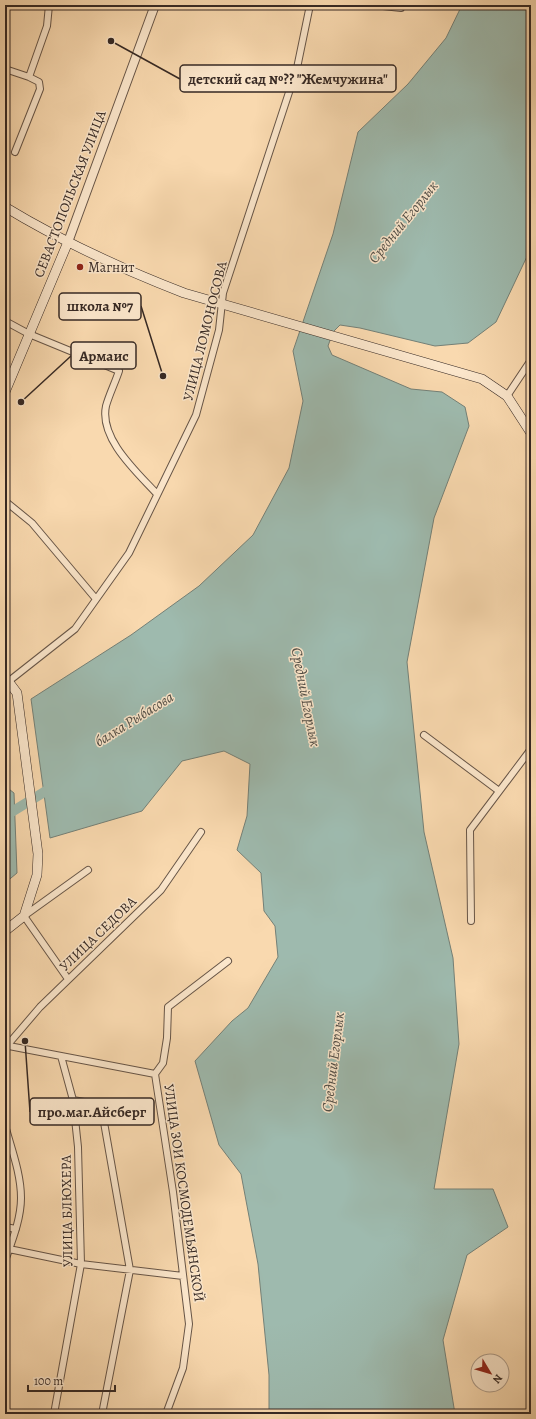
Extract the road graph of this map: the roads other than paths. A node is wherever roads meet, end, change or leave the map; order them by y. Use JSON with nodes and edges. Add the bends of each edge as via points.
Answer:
{"nodes":[{"id":1,"x":49,"y":5,"type":"edge"},
{"id":2,"x":156,"y":5,"type":"edge"},
{"id":3,"x":310,"y":5,"type":"edge"},
{"id":4,"x":374,"y":5,"type":"edge"},
{"id":5,"x":401,"y":8,"type":"dead end"},
{"id":6,"x":5,"y":69,"type":"edge"},
{"id":7,"x":29,"y":77,"type":"junction"},
{"id":8,"x":15,"y":152,"type":"dead end"},
{"id":9,"x":5,"y":207,"type":"edge"},
{"id":10,"x":68,"y":242,"type":"junction"},
{"id":11,"x":222,"y":304,"type":"junction"},
{"id":12,"x":5,"y":321,"type":"edge"},
{"id":13,"x":30,"y":334,"type":"junction"},
{"id":14,"x":531,"y":360,"type":"edge"},
{"id":15,"x":5,"y":392,"type":"edge"},
{"id":16,"x":507,"y":396,"type":"junction"},
{"id":17,"x":531,"y":433,"type":"edge"},
{"id":18,"x":157,"y":494,"type":"junction"},
{"id":19,"x":5,"y":501,"type":"edge"},
{"id":20,"x":96,"y":599,"type":"junction"},
{"id":21,"x":7,"y":679,"type":"edge"},
{"id":22,"x":424,"y":735,"type":"dead end"},
{"id":23,"x":531,"y":749,"type":"edge"},
{"id":24,"x":499,"y":791,"type":"junction"},
{"id":25,"x":201,"y":832,"type":"dead end"},
{"id":26,"x":88,"y":870,"type":"dead end"},
{"id":27,"x":24,"y":916,"type":"junction"},
{"id":28,"x":471,"y":921,"type":"dead end"},
{"id":29,"x":5,"y":931,"type":"edge"},
{"id":30,"x":228,"y":961,"type":"dead end"},
{"id":31,"x":68,"y":979,"type":"junction"},
{"id":32,"x":7,"y":1047,"type":"edge"},
{"id":33,"x":61,"y":1056,"type":"junction"},
{"id":34,"x":155,"y":1074,"type":"junction"},
{"id":35,"x":73,"y":1100,"type":"junction"},
{"id":36,"x":5,"y":1125,"type":"edge"},
{"id":37,"x":5,"y":1227,"type":"edge"},
{"id":38,"x":16,"y":1229,"type":"junction"},
{"id":39,"x":9,"y":1249,"type":"junction"},
{"id":40,"x":5,"y":1261,"type":"edge"},
{"id":41,"x":81,"y":1264,"type":"junction"},
{"id":42,"x":130,"y":1270,"type":"junction"},
{"id":43,"x":183,"y":1276,"type":"junction"},
{"id":44,"x":54,"y":1414,"type":"edge"},
{"id":45,"x":102,"y":1414,"type":"edge"},
{"id":46,"x":166,"y":1414,"type":"edge"}],
"edges":[{"from":1,"to":7,"type":"street","via":[[47,26]]},
{"from":2,"to":10,"type":"street","name":"СЕВАСТОПОЛЬСКАЯ УЛИЦА"},
{"from":3,"to":11,"type":"street","name":"УЛИЦА ЛОМОНОСОВА","via":[[297,68]]},
{"from":4,"to":5,"type":"street"},
{"from":6,"to":7,"type":"street"},
{"from":7,"to":8,"type":"street","via":[[39,82],[40,89]]},
{"from":9,"to":10,"type":"main road"},
{"from":10,"to":11,"type":"main road","via":[[152,280]]},
{"from":10,"to":13,"type":"main road","name":"СЕВАСТОПОЛЬСКАЯ УЛИЦА"},
{"from":11,"to":16,"type":"main road","via":[[482,379]]},
{"from":11,"to":18,"type":"street","name":"УЛИЦА ЛОМОНОСОВА","via":[[219,330],[196,415]]},
{"from":12,"to":13,"type":"street"},
{"from":13,"to":15,"type":"main road","name":"СЕВАСТОПОЛЬСКАЯ УЛИЦА"},
{"from":13,"to":18,"type":"street","via":[[119,371],[106,407],[106,422],[115,445]]},
{"from":14,"to":16,"type":"street"},
{"from":16,"to":17,"type":"main road"},
{"from":18,"to":20,"type":"street","name":"УЛИЦА ЛОМОНОСОВА","via":[[129,554]]},
{"from":19,"to":20,"type":"street","via":[[32,523]]},
{"from":20,"to":21,"type":"street","name":"УЛИЦА ЛОМОНОСОВА","via":[[75,629]]},
{"from":21,"to":27,"type":"main road","via":[[17,693],[38,854],[37,875]]},
{"from":22,"to":24,"type":"street"},
{"from":23,"to":24,"type":"street"},
{"from":24,"to":28,"type":"street","via":[[470,830]]},
{"from":25,"to":31,"type":"street","name":"УЛИЦА СЕДОВА","via":[[161,890]]},
{"from":26,"to":27,"type":"street"},
{"from":27,"to":29,"type":"main road"},
{"from":27,"to":31,"type":"street"},
{"from":30,"to":34,"type":"street","via":[[168,1008],[163,1063]]},
{"from":31,"to":32,"type":"street","name":"УЛИЦА СЕДОВА","via":[[40,1007]]},
{"from":32,"to":33,"type":"street","name":"УЛИЦА ЗОИ КОСМОДЕМЬЯНСКОЙ"},
{"from":33,"to":34,"type":"street","name":"УЛИЦА ЗОИ КОСМОДЕМЬЯНСКОЙ"},
{"from":33,"to":35,"type":"street","name":"УЛИЦА БЛЮХЕРА"},
{"from":34,"to":43,"type":"street","name":"УЛИЦА ЗОИ КОСМОДЕМЬЯНСКОЙ"},
{"from":35,"to":41,"type":"street","name":"УЛИЦА БЛЮХЕРА","via":[[78,1147]]},
{"from":35,"to":42,"type":"street","via":[[95,1104],[102,1111]]},
{"from":36,"to":38,"type":"street","via":[[18,1173],[21,1198]]},
{"from":37,"to":38,"type":"street"},
{"from":38,"to":39,"type":"street"},
{"from":39,"to":40,"type":"street"},
{"from":39,"to":41,"type":"street"},
{"from":41,"to":42,"type":"street"},
{"from":41,"to":44,"type":"street","name":"УЛИЦА БЛЮХЕРА"},
{"from":42,"to":43,"type":"street"},
{"from":42,"to":45,"type":"street"},
{"from":43,"to":46,"type":"street","name":"УЛИЦА ЗОИ КОСМОДЕМЬЯНСКОЙ","via":[[189,1324],[187,1349],[183,1368]]}]}
